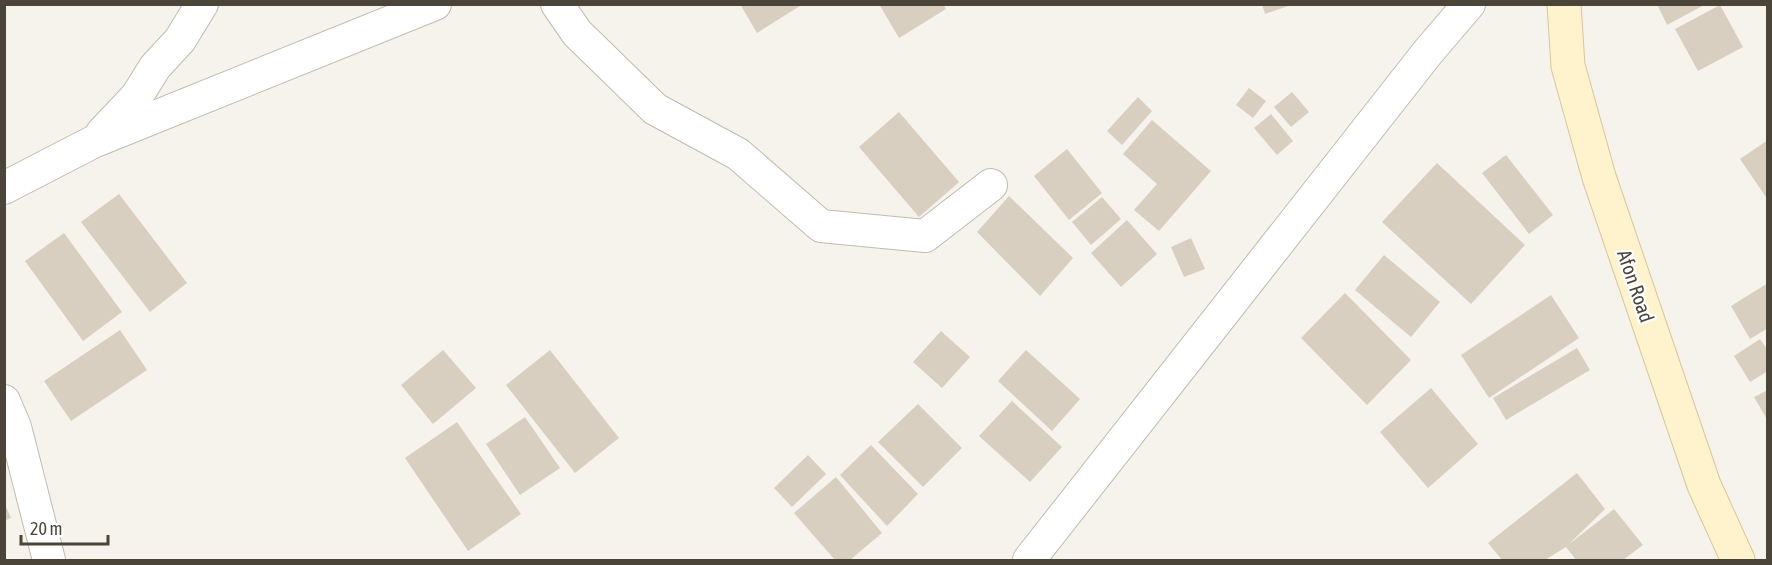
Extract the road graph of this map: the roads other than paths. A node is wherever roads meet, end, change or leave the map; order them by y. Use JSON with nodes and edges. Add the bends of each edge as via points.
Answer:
{"nodes":[{"id":1,"x":202,"y":4,"type":"edge"},
{"id":2,"x":435,"y":4,"type":"edge"},
{"id":3,"x":557,"y":4,"type":"edge"},
{"id":4,"x":1469,"y":4,"type":"edge"},
{"id":5,"x":1564,"y":4,"type":"edge"},
{"id":6,"x":93,"y":142,"type":"junction"},
{"id":7,"x":991,"y":184,"type":"dead end"},
{"id":8,"x":4,"y":188,"type":"edge"},
{"id":9,"x":4,"y":400,"type":"edge"},
{"id":10,"x":49,"y":561,"type":"edge"},
{"id":11,"x":1029,"y":561,"type":"edge"},
{"id":12,"x":1738,"y":561,"type":"edge"}],
"edges":[{"from":1,"to":6,"type":"street","via":[[137,96]]},
{"from":2,"to":6,"type":"street"},
{"from":3,"to":7,"type":"street","via":[[577,33],[655,109],[738,154],[821,226],[925,236]]},
{"from":4,"to":11,"type":"street"},
{"from":5,"to":12,"type":"main road","name":"Afon Road","via":[[1568,66],[1599,177],[1704,485]]},
{"from":6,"to":8,"type":"street"},
{"from":9,"to":10,"type":"street","via":[[15,427]]}]}
